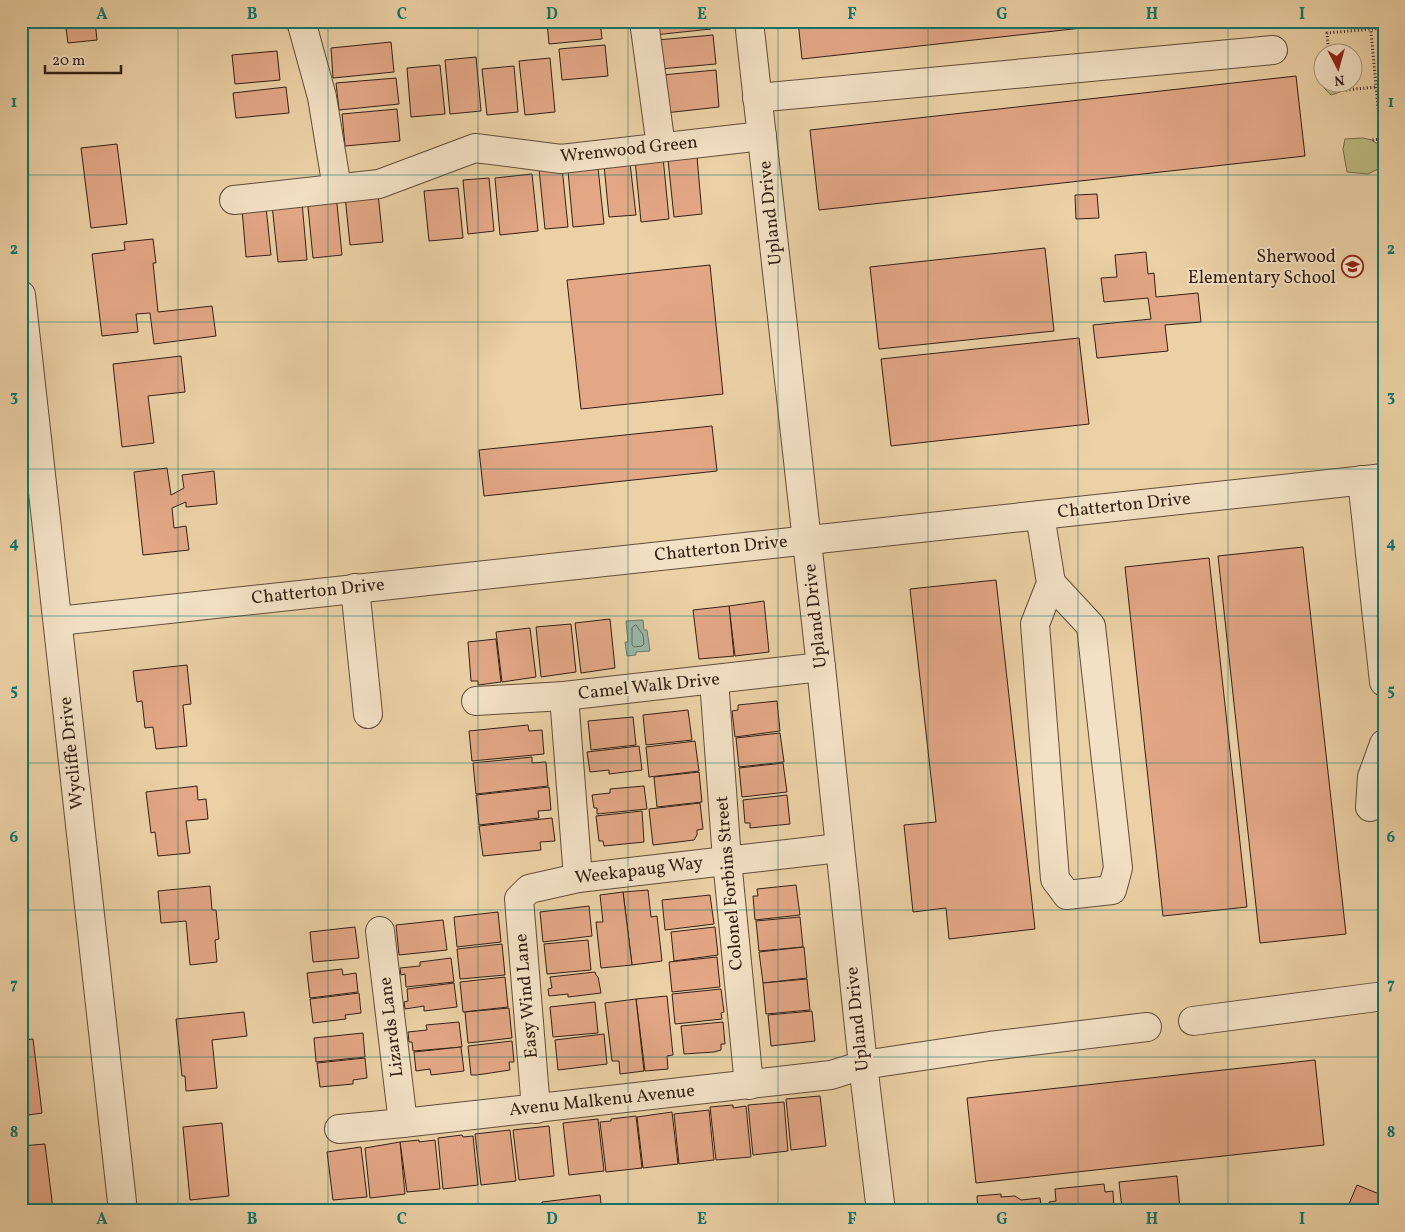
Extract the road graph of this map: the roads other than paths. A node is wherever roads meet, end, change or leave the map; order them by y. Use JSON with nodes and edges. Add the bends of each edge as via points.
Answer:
{"nodes":[{"id":1,"x":301,"y":21,"type":"edge"},
{"id":2,"x":644,"y":21,"type":"edge"},
{"id":3,"x":749,"y":21,"type":"edge"},
{"id":4,"x":1273,"y":50,"type":"dead end"},
{"id":5,"x":758,"y":98,"type":"junction"},
{"id":6,"x":762,"y":136,"type":"junction"},
{"id":7,"x":662,"y":148,"type":"junction"},
{"id":8,"x":337,"y":188,"type":"junction"},
{"id":9,"x":234,"y":200,"type":"dead end"},
{"id":10,"x":21,"y":294,"type":"edge"},
{"id":11,"x":1373,"y":479,"type":"edge"},
{"id":12,"x":1040,"y":515,"type":"junction"},
{"id":13,"x":807,"y":540,"type":"junction"},
{"id":14,"x":1051,"y":583,"type":"junction"},
{"id":15,"x":355,"y":588,"type":"junction"},
{"id":16,"x":58,"y":622,"type":"junction"},
{"id":17,"x":821,"y":668,"type":"junction"},
{"id":18,"x":714,"y":680,"type":"junction"},
{"id":19,"x":1384,"y":682,"type":"edge"},
{"id":20,"x":564,"y":696,"type":"junction"},
{"id":21,"x":476,"y":701,"type":"dead end"},
{"id":22,"x":368,"y":714,"type":"dead end"},
{"id":23,"x":1384,"y":744,"type":"edge"},
{"id":24,"x":1370,"y":807,"type":"dead end"},
{"id":25,"x":839,"y":848,"type":"junction"},
{"id":26,"x":727,"y":860,"type":"junction"},
{"id":27,"x":578,"y":878,"type":"junction"},
{"id":28,"x":529,"y":889,"type":"joint"},
{"id":29,"x":380,"y":931,"type":"dead end"},
{"id":30,"x":1384,"y":996,"type":"edge"},
{"id":31,"x":1193,"y":1021,"type":"dead end"},
{"id":32,"x":1147,"y":1027,"type":"dead end"},
{"id":33,"x":863,"y":1065,"type":"junction"},
{"id":34,"x":749,"y":1085,"type":"junction"},
{"id":35,"x":536,"y":1109,"type":"junction"},
{"id":36,"x":403,"y":1123,"type":"junction"},
{"id":37,"x":339,"y":1129,"type":"dead end"},
{"id":38,"x":123,"y":1211,"type":"edge"},
{"id":39,"x":881,"y":1211,"type":"edge"}],
"edges":[{"from":1,"to":8,"type":"street","via":[[322,97]]},
{"from":2,"to":7,"type":"street"},
{"from":3,"to":5,"type":"street","name":"Upland Drive"},
{"from":4,"to":5,"type":"street"},
{"from":5,"to":6,"type":"street","name":"Upland Drive"},
{"from":6,"to":7,"type":"street","name":"Wrenwood Green"},
{"from":6,"to":13,"type":"street","name":"Upland Drive"},
{"from":7,"to":8,"type":"street","name":"Wrenwood Green","via":[[561,159],[475,148],[379,184]]},
{"from":8,"to":9,"type":"street","name":"Wrenwood Green"},
{"from":10,"to":16,"type":"street","name":"Wycliffe Drive"},
{"from":11,"to":12,"type":"street","name":"Chatterton Drive"},
{"from":11,"to":19,"type":"street"},
{"from":12,"to":13,"type":"street","name":"Chatterton Drive"},
{"from":12,"to":14,"type":"street"},
{"from":13,"to":15,"type":"street","name":"Chatterton Drive"},
{"from":13,"to":17,"type":"street","name":"Upland Drive"},
{"from":14,"to":14,"type":"street","via":[[1034,624],[1055,879],[1068,895],[1112,890],[1118,868],[1091,626]]},
{"from":15,"to":16,"type":"street","name":"Chatterton Drive"},
{"from":15,"to":22,"type":"street"},
{"from":16,"to":38,"type":"street","name":"Wycliffe Drive"},
{"from":17,"to":18,"type":"street","name":"Camel Walk Drive"},
{"from":17,"to":25,"type":"street","name":"Upland Drive"},
{"from":18,"to":20,"type":"street","name":"Camel Walk Drive"},
{"from":18,"to":26,"type":"street","name":"Colonel Forbins Street"},
{"from":20,"to":21,"type":"street","name":"Camel Walk Drive"},
{"from":20,"to":27,"type":"street"},
{"from":23,"to":24,"type":"street","via":[[1372,777]]},
{"from":25,"to":26,"type":"street","name":"Weekapaug Way"},
{"from":25,"to":33,"type":"street","name":"Upland Drive"},
{"from":26,"to":27,"type":"street","name":"Weekapaug Way"},
{"from":26,"to":34,"type":"street","name":"Colonel Forbins Street"},
{"from":27,"to":28,"type":"street","name":"Weekapaug Way"},
{"from":28,"to":35,"type":"street","name":"Easy Wind Lane","via":[[519,899]]},
{"from":29,"to":36,"type":"street","name":"Lizards Lane"},
{"from":30,"to":31,"type":"street"},
{"from":32,"to":33,"type":"street","name":"Avenu Malkenu Avenue"},
{"from":33,"to":34,"type":"street","name":"Avenu Malkenu Avenue","via":[[831,1075]]},
{"from":33,"to":39,"type":"street","name":"Upland Drive"},
{"from":34,"to":35,"type":"street","name":"Avenu Malkenu Avenue"},
{"from":35,"to":36,"type":"street","name":"Avenu Malkenu Avenue"},
{"from":36,"to":37,"type":"street","name":"Avenu Malkenu Avenue"}]}
